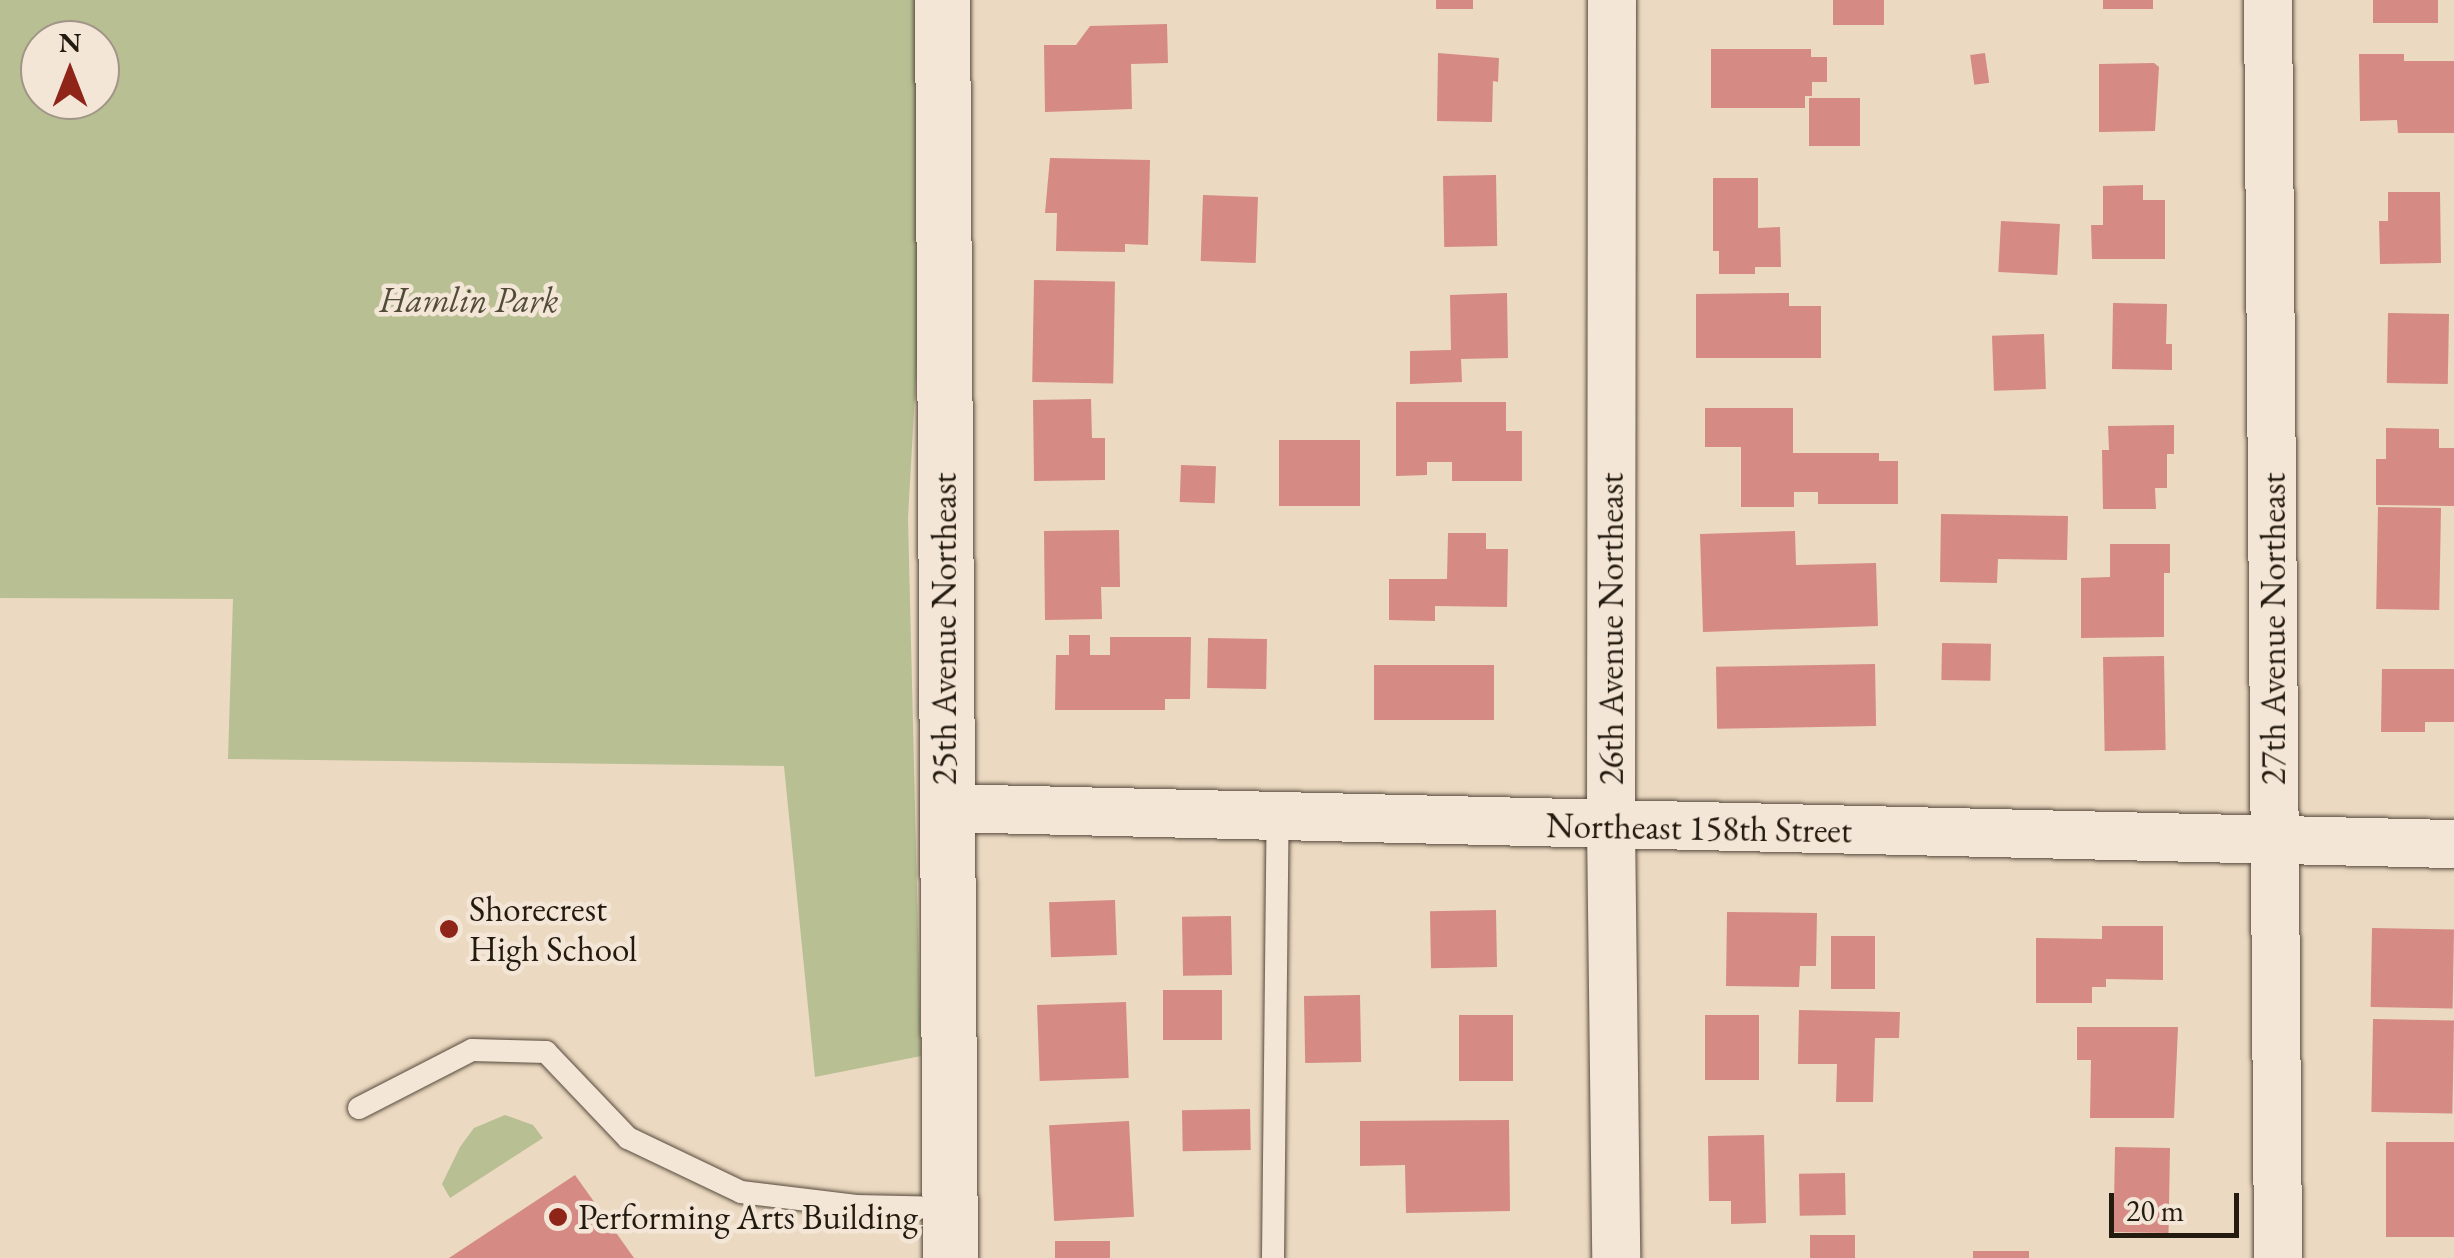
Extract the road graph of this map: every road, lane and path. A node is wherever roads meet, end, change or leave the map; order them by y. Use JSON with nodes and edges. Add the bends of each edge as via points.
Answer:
{"nodes":[{"id":1,"x":942,"y":0,"type":"edge"},
{"id":2,"x":1612,"y":0,"type":"edge"},
{"id":3,"x":2268,"y":0,"type":"edge"},
{"id":4,"x":945,"y":808,"type":"junction"},
{"id":5,"x":1278,"y":817,"type":"junction"},
{"id":6,"x":1611,"y":826,"type":"junction"},
{"id":7,"x":2274,"y":840,"type":"junction"},
{"id":8,"x":2454,"y":844,"type":"edge"},
{"id":9,"x":358,"y":1108,"type":"dead end"},
{"id":10,"x":949,"y":1233,"type":"edge"},
{"id":11,"x":1273,"y":1258,"type":"edge"},
{"id":12,"x":1616,"y":1258,"type":"edge"},
{"id":13,"x":2278,"y":1258,"type":"edge"}],
"edges":[{"from":1,"to":4,"type":"street","name":"25th Avenue Northeast"},
{"from":2,"to":6,"type":"street","name":"26th Avenue Northeast"},
{"from":3,"to":7,"type":"street","name":"27th Avenue Northeast"},
{"from":4,"to":5,"type":"street","name":"Northeast 158th Street"},
{"from":4,"to":10,"type":"street","name":"25th Avenue Northeast"},
{"from":5,"to":6,"type":"street","name":"Northeast 158th Street"},
{"from":5,"to":11,"type":"lane"},
{"from":6,"to":7,"type":"street","name":"Northeast 158th Street"},
{"from":6,"to":12,"type":"street","name":"26th Avenue Northeast"},
{"from":7,"to":8,"type":"street","name":"Northeast 158th Street"},
{"from":7,"to":13,"type":"street","name":"27th Avenue Northeast"},
{"from":9,"to":10,"type":"lane","via":[[472,1050],[546,1052],[628,1138],[741,1192],[856,1206]]}]}
